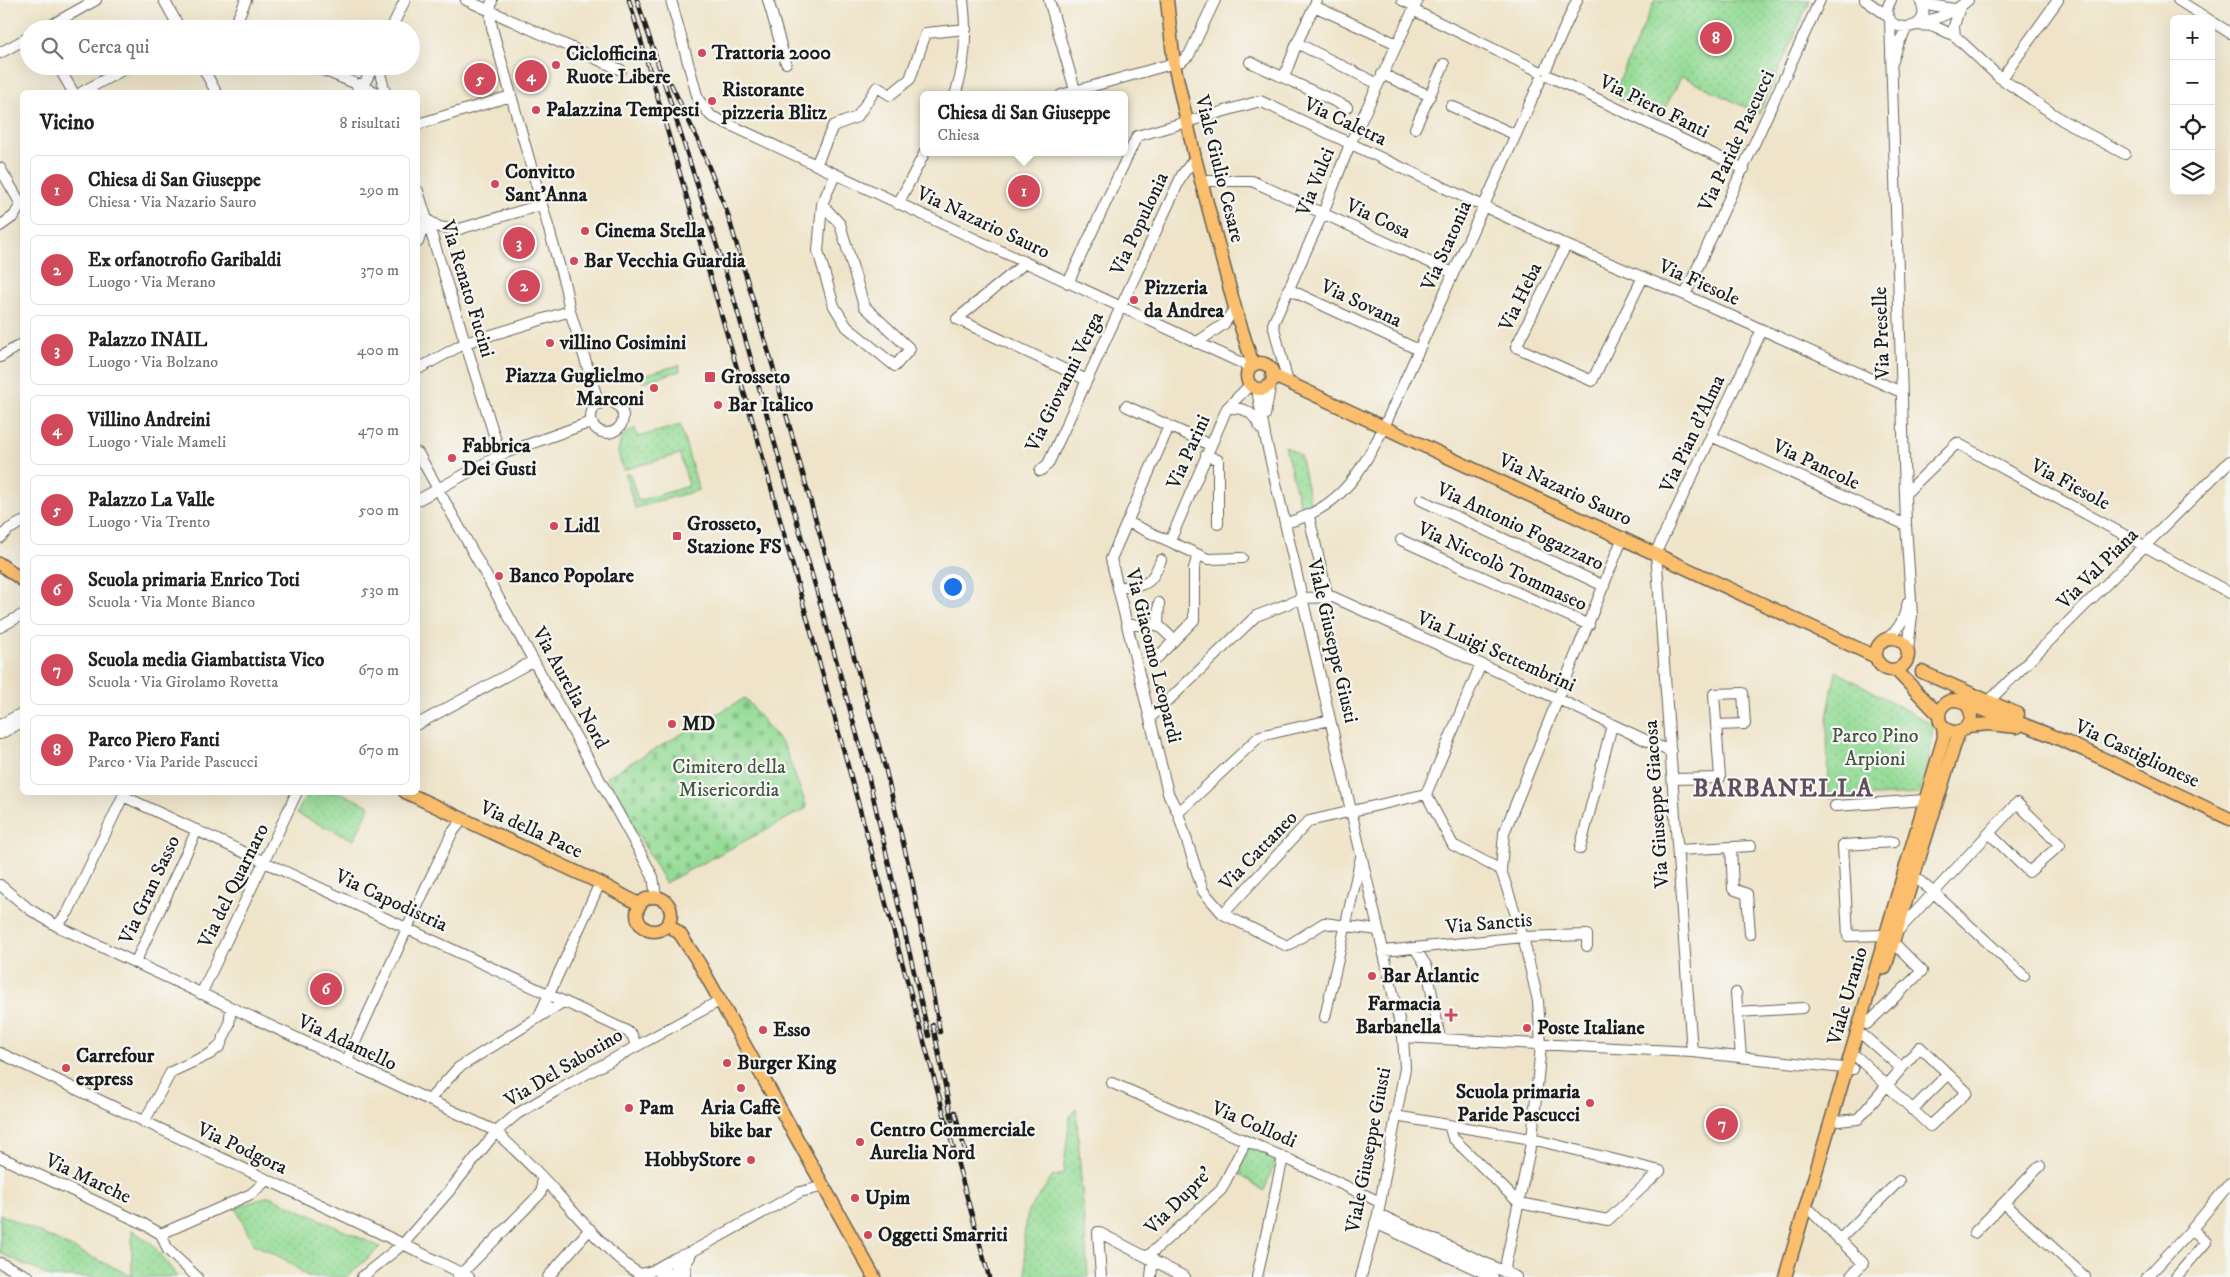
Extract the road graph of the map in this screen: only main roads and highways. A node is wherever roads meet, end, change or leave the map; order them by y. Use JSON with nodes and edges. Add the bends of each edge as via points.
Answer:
{"nodes":[{"id":1,"x":1167,"y":0,"type":"edge"},
{"id":2,"x":1247,"y":343,"type":"junction"},
{"id":3,"x":1251,"y":366,"type":"junction"},
{"id":4,"x":1271,"y":374,"type":"junction"},
{"id":5,"x":0,"y":564,"type":"edge"},
{"id":6,"x":20,"y":579,"type":"edge"},
{"id":7,"x":1842,"y":640,"type":"junction"},
{"id":8,"x":1884,"y":640,"type":"junction"},
{"id":9,"x":1908,"y":653,"type":"junction"},
{"id":10,"x":1876,"y":657,"type":"junction"},
{"id":11,"x":1896,"y":670,"type":"junction"},
{"id":12,"x":1922,"y":672,"type":"junction"},
{"id":13,"x":1965,"y":703,"type":"junction"},
{"id":14,"x":1941,"y":720,"type":"junction"},
{"id":15,"x":2032,"y":727,"type":"junction"},
{"id":16,"x":1963,"y":729,"type":"junction"},
{"id":17,"x":2056,"y":736,"type":"junction"},
{"id":18,"x":411,"y":795,"type":"edge"},
{"id":19,"x":2230,"y":819,"type":"edge"},
{"id":20,"x":1909,"y":874,"type":"junction"},
{"id":21,"x":639,"y":904,"type":"junction"},
{"id":22,"x":668,"y":924,"type":"junction"},
{"id":23,"x":1891,"y":937,"type":"junction"},
{"id":24,"x":1852,"y":1065,"type":"junction"},
{"id":25,"x":871,"y":1276,"type":"edge"},
{"id":26,"x":1785,"y":1277,"type":"edge"},
{"id":27,"x":1791,"y":1277,"type":"edge"}],
"edges":[{"from":1,"to":2,"type":"main road","name":"Viale Giulio Cesare","via":[[1174,64],[1195,158]]},
{"from":2,"to":3,"type":"main road","name":"Viale Giulio Cesare"},
{"from":2,"to":4,"type":"main road","name":"Viale Giulio Cesare","via":[[1255,349]]},
{"from":3,"to":4,"type":"main road","via":[[1259,363]]},
{"from":3,"to":4,"type":"main road","name":"Viale Giuseppe Giusti","via":[[1247,376],[1254,387],[1266,388]]},
{"from":4,"to":7,"type":"main road","name":"Via Nazario Sauro"},
{"from":5,"to":6,"type":"main road"},
{"from":7,"to":8,"type":"main road","via":[[1865,644]]},
{"from":7,"to":10,"type":"main road","name":"Via Castiglionese"},
{"from":8,"to":9,"type":"main road","name":"Via Castiglionese","via":[[1898,638],[1906,645]]},
{"from":8,"to":10,"type":"main road","via":[[1876,648]]},
{"from":9,"to":11,"type":"main road","via":[[1904,664]]},
{"from":9,"to":12,"type":"main road","name":"Via Castiglionese"},
{"from":10,"to":11,"type":"main road","name":"Via Castiglionese","via":[[1886,669]]},
{"from":11,"to":14,"type":"main road","name":"Via Castiglionese"},
{"from":12,"to":13,"type":"main road","name":"Via Castiglionese"},
{"from":12,"to":15,"type":"main road","name":"Via Castiglionese","via":[[1990,700],[2017,714]]},
{"from":13,"to":14,"type":"main road","via":[[1946,702],[1942,705]]},
{"from":13,"to":15,"type":"main road","name":"Via Castiglionese"},
{"from":13,"to":16,"type":"main road","via":[[1972,715]]},
{"from":14,"to":16,"type":"main road","name":"Via Castiglionese","via":[[1950,731]]},
{"from":14,"to":20,"type":"main road","name":"Viale Uranio","via":[[1944,737],[1925,800]]},
{"from":15,"to":17,"type":"main road","name":"Via Castiglionese"},
{"from":16,"to":17,"type":"main road","name":"Via Castiglionese","via":[[2006,725]]},
{"from":16,"to":20,"type":"main road","name":"Viale Uranio"},
{"from":17,"to":19,"type":"main road","name":"Via Castiglionese"},
{"from":18,"to":21,"type":"main road","name":"Via della Pace"},
{"from":20,"to":23,"type":"main road","name":"Viale Uranio"},
{"from":21,"to":22,"type":"main road","via":[[636,914],[643,928],[654,931]]},
{"from":21,"to":22,"type":"main road","name":"Via Aurelia Nord","via":[[656,896],[666,901],[671,909]]},
{"from":22,"to":25,"type":"main road","via":[[680,934],[721,1000],[825,1186]]},
{"from":23,"to":24,"type":"main road","name":"Viale Uranio"},
{"from":23,"to":24,"type":"main road","name":"Viale Uranio","via":[[1866,1030]]},
{"from":24,"to":26,"type":"main road","name":"Viale Uranio"},
{"from":24,"to":27,"type":"main road","name":"Viale Uranio"}]}
